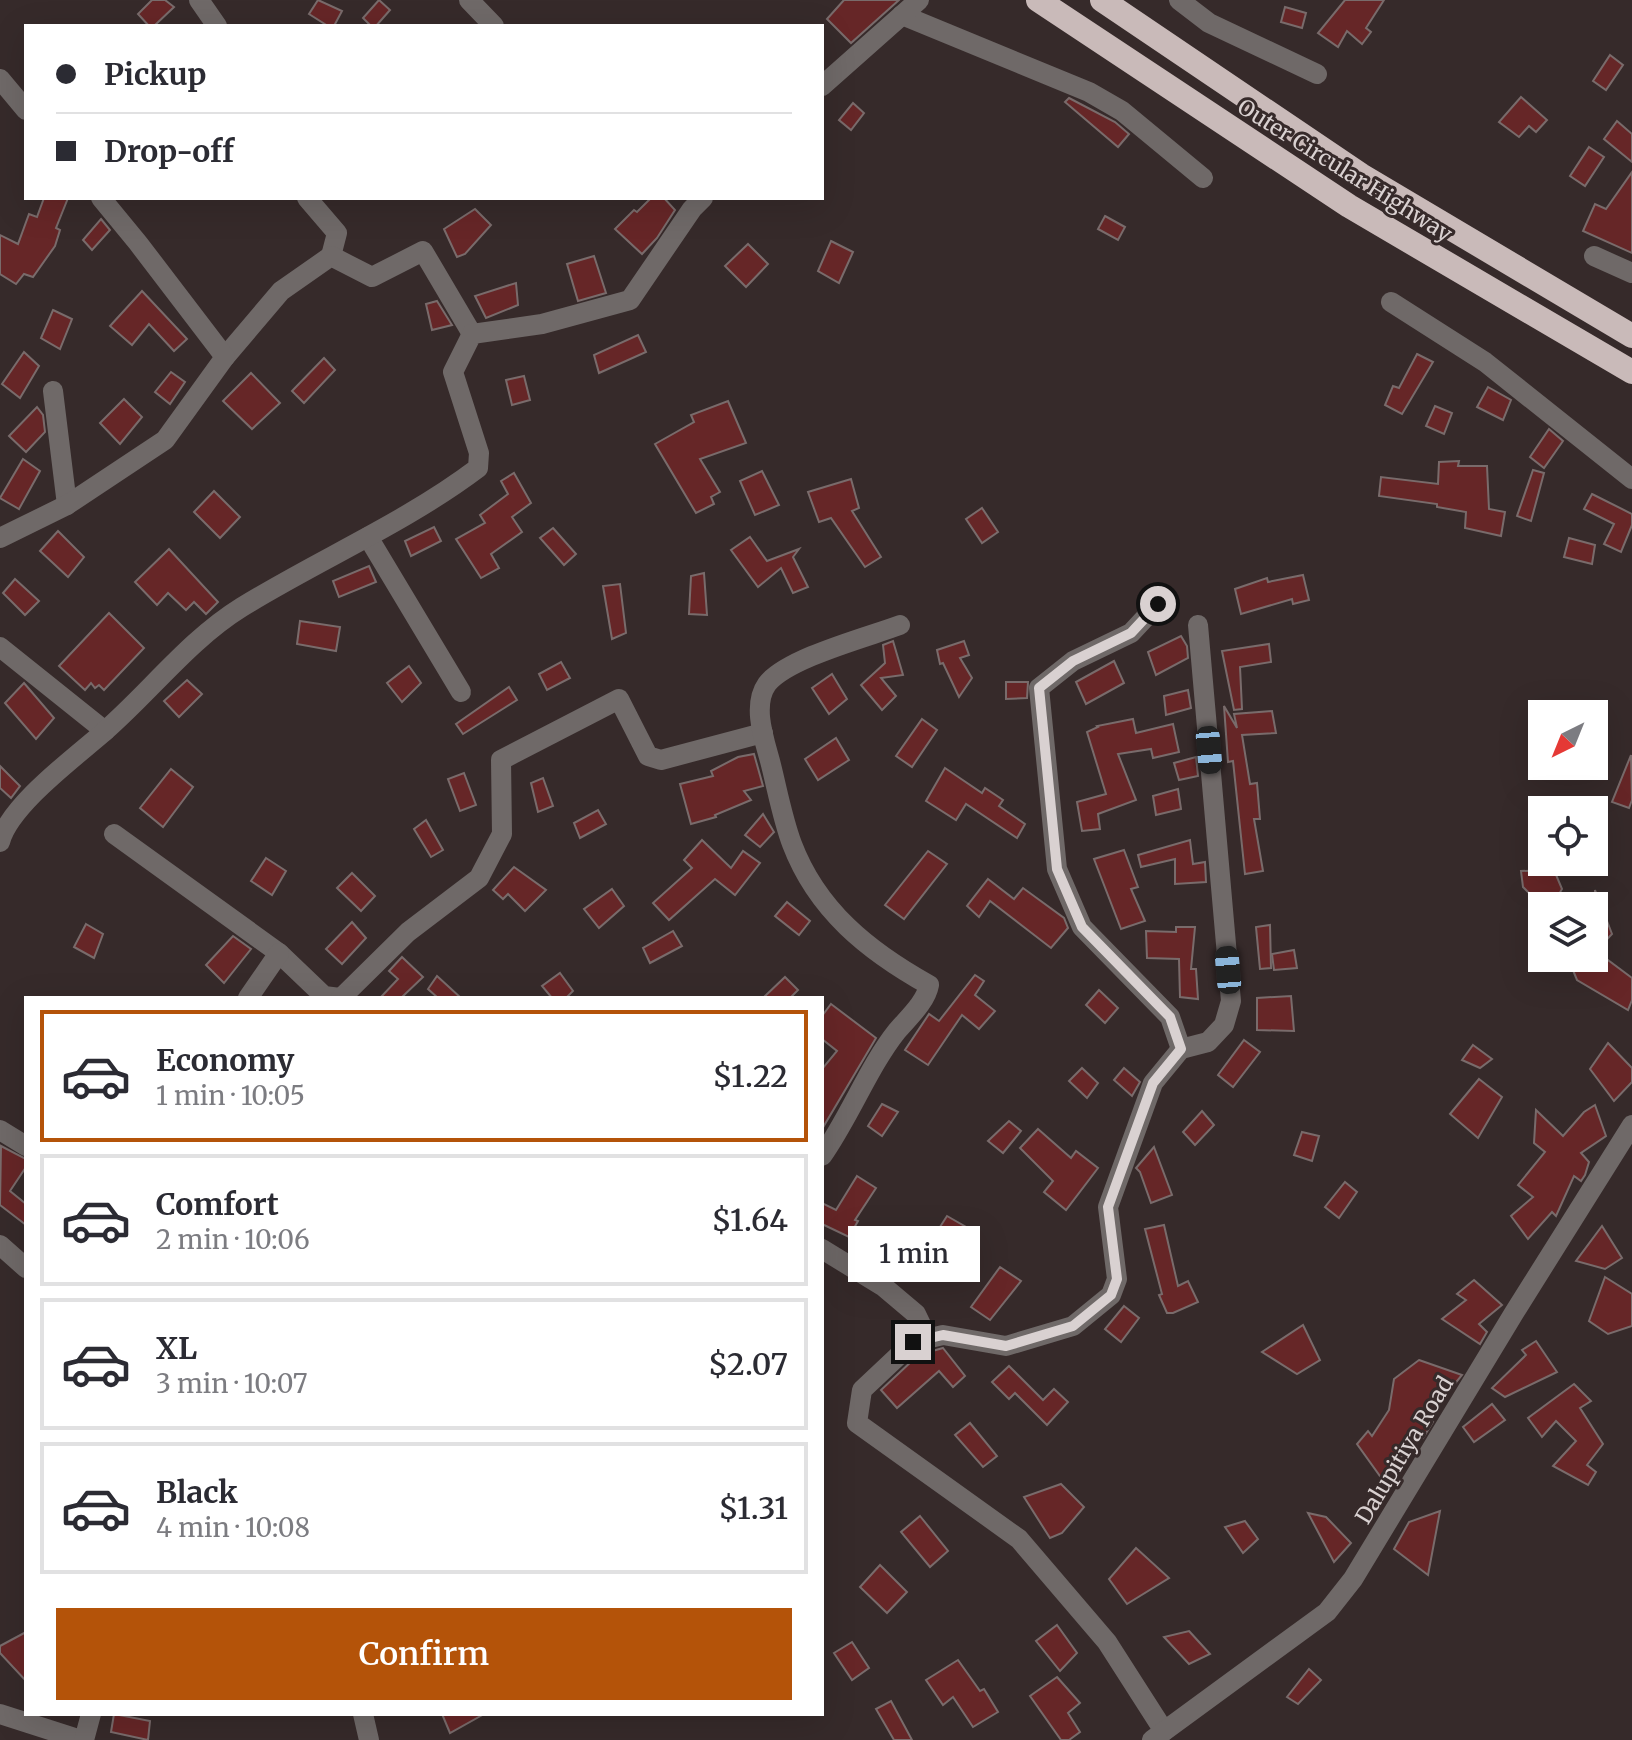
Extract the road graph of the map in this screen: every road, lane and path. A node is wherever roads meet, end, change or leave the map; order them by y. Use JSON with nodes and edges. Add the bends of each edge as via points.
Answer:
{"nodes":[{"id":1,"x":199,"y":0,"type":"edge"},
{"id":2,"x":469,"y":0,"type":"edge"},
{"id":3,"x":919,"y":0,"type":"edge"},
{"id":4,"x":1038,"y":0,"type":"edge"},
{"id":5,"x":1102,"y":0,"type":"edge"},
{"id":6,"x":1179,"y":0,"type":"edge"},
{"id":7,"x":902,"y":15,"type":"junction"},
{"id":8,"x":216,"y":24,"type":"edge"},
{"id":9,"x":492,"y":24,"type":"edge"},
{"id":10,"x":1317,"y":74,"type":"dead end"},
{"id":11,"x":0,"y":79,"type":"edge"},
{"id":12,"x":824,"y":84,"type":"edge"},
{"id":13,"x":24,"y":108,"type":"edge"},
{"id":14,"x":1203,"y":178,"type":"dead end"},
{"id":15,"x":103,"y":200,"type":"edge"},
{"id":16,"x":309,"y":200,"type":"edge"},
{"id":17,"x":692,"y":202,"type":"edge"},
{"id":18,"x":331,"y":256,"type":"junction"},
{"id":19,"x":1594,"y":256,"type":"dead end"},
{"id":20,"x":1632,"y":273,"type":"edge"},
{"id":21,"x":1391,"y":302,"type":"dead end"},
{"id":22,"x":472,"y":334,"type":"junction"},
{"id":23,"x":1632,"y":336,"type":"edge"},
{"id":24,"x":225,"y":357,"type":"junction"},
{"id":25,"x":1632,"y":372,"type":"edge"},
{"id":26,"x":53,"y":391,"type":"dead end"},
{"id":27,"x":1632,"y":479,"type":"edge"},
{"id":28,"x":67,"y":505,"type":"junction"},
{"id":29,"x":368,"y":537,"type":"junction"},
{"id":30,"x":0,"y":538,"type":"edge"},
{"id":31,"x":1158,"y":604,"type":"dead end"},
{"id":32,"x":900,"y":625,"type":"dead end"},
{"id":33,"x":1198,"y":625,"type":"dead end"},
{"id":34,"x":0,"y":647,"type":"edge"},
{"id":35,"x":461,"y":692,"type":"dead end"},
{"id":36,"x":105,"y":731,"type":"junction"},
{"id":37,"x":763,"y":733,"type":"junction"},
{"id":38,"x":114,"y":834,"type":"dead end"},
{"id":39,"x":0,"y":842,"type":"edge"},
{"id":40,"x":279,"y":953,"type":"junction"},
{"id":41,"x":249,"y":996,"type":"edge"},
{"id":42,"x":324,"y":996,"type":"edge"},
{"id":43,"x":343,"y":996,"type":"edge"},
{"id":44,"x":1181,"y":1049,"type":"junction"},
{"id":45,"x":1632,"y":1125,"type":"edge"},
{"id":46,"x":0,"y":1130,"type":"edge"},
{"id":47,"x":24,"y":1145,"type":"edge"},
{"id":48,"x":824,"y":1153,"type":"edge"},
{"id":49,"x":0,"y":1245,"type":"edge"},
{"id":50,"x":824,"y":1250,"type":"edge"},
{"id":51,"x":24,"y":1266,"type":"edge"},
{"id":52,"x":928,"y":1339,"type":"junction"},
{"id":53,"x":0,"y":1714,"type":"edge"},
{"id":54,"x":90,"y":1716,"type":"edge"},
{"id":55,"x":363,"y":1716,"type":"edge"},
{"id":56,"x":1158,"y":1736,"type":"edge"},
{"id":57,"x":82,"y":1740,"type":"edge"},
{"id":58,"x":369,"y":1740,"type":"edge"}],
"edges":[{"from":1,"to":8,"type":"street"},
{"from":2,"to":9,"type":"street"},
{"from":3,"to":7,"type":"street"},
{"from":4,"to":25,"type":"highway","name":"Outer Circular Highway","via":[[1349,206]]},
{"from":5,"to":23,"type":"highway","name":"Outer Circular Highway","via":[[1361,175]]},
{"from":6,"to":10,"type":"street","via":[[1209,23]]},
{"from":7,"to":12,"type":"street"},
{"from":7,"to":14,"type":"street","via":[[1089,92],[1122,111]]},
{"from":11,"to":13,"type":"street"},
{"from":15,"to":24,"type":"street"},
{"from":16,"to":18,"type":"street","via":[[337,233]]},
{"from":17,"to":22,"type":"street","via":[[630,300],[542,324]]},
{"from":18,"to":22,"type":"street","via":[[372,277],[423,251]]},
{"from":18,"to":24,"type":"street","via":[[281,291]]},
{"from":19,"to":20,"type":"street"},
{"from":21,"to":27,"type":"street","via":[[1485,362]]},
{"from":22,"to":29,"type":"street","via":[[453,372],[479,453],[478,468],[438,498]]},
{"from":24,"to":28,"type":"street","via":[[165,440]]},
{"from":26,"to":28,"type":"street"},
{"from":28,"to":30,"type":"street"},
{"from":29,"to":35,"type":"street"},
{"from":29,"to":36,"type":"street","via":[[240,608]]},
{"from":31,"to":44,"type":"street","via":[[1131,633],[1073,661],[1039,688],[1057,869],[1082,927],[1170,1017]]},
{"from":32,"to":37,"type":"street","via":[[791,665],[766,685],[759,717]]},
{"from":33,"to":44,"type":"street","via":[[1231,1001],[1224,1025],[1208,1042]]},
{"from":34,"to":36,"type":"street"},
{"from":36,"to":39,"type":"street","via":[[41,786],[3,831]]},
{"from":37,"to":43,"type":"street","via":[[661,760],[648,756],[619,699],[501,760],[502,834],[479,878],[408,932]]},
{"from":37,"to":48,"type":"street","via":[[791,842],[811,886],[836,918],[899,970],[929,985],[891,1038]]},
{"from":38,"to":40,"type":"street"},
{"from":40,"to":41,"type":"street"},
{"from":40,"to":42,"type":"street"},
{"from":44,"to":52,"type":"street","via":[[1153,1083],[1108,1207],[1117,1279],[1111,1295],[1073,1326],[1006,1346],[943,1335]]},
{"from":45,"to":56,"type":"street","name":"Dalupitiya Road","via":[[1353,1579],[1327,1612]]},
{"from":46,"to":47,"type":"street"},
{"from":49,"to":51,"type":"street"},
{"from":50,"to":52,"type":"street","via":[[916,1314]]},
{"from":52,"to":56,"type":"street","via":[[913,1342],[862,1390],[857,1423],[1019,1539],[1107,1642]]},
{"from":53,"to":57,"type":"street"},
{"from":54,"to":57,"type":"street"},
{"from":55,"to":58,"type":"street"}]}
